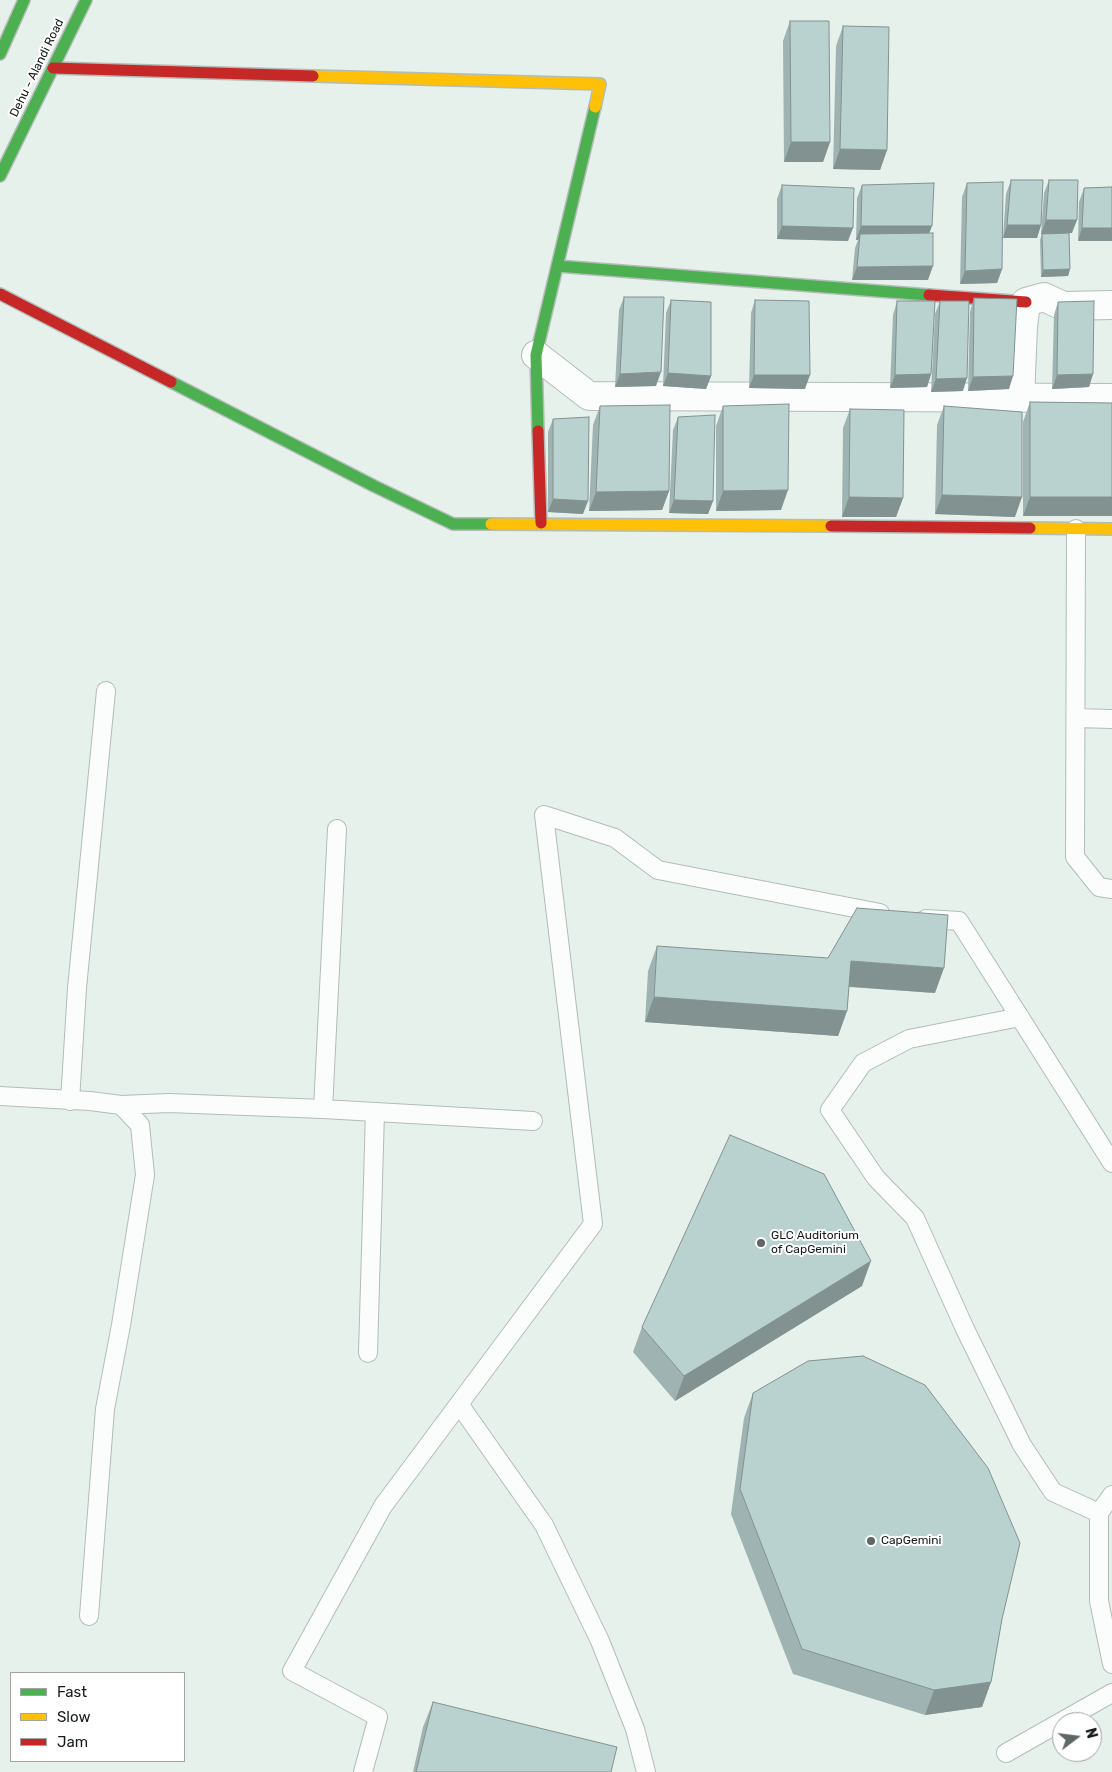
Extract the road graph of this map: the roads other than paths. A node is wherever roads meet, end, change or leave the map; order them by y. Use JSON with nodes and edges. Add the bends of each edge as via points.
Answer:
{"nodes":[{"id":1,"x":24,"y":0,"type":"edge"},
{"id":2,"x":86,"y":0,"type":"edge"},
{"id":3,"x":0,"y":54,"type":"edge"},
{"id":4,"x":53,"y":68,"type":"junction"},
{"id":5,"x":0,"y":176,"type":"edge"},
{"id":6,"x":557,"y":266,"type":"junction"},
{"id":7,"x":0,"y":294,"type":"edge"},
{"id":8,"x":1026,"y":302,"type":"junction"},
{"id":9,"x":1112,"y":305,"type":"edge"},
{"id":10,"x":536,"y":355,"type":"junction"},
{"id":11,"x":1020,"y":398,"type":"junction"},
{"id":12,"x":1112,"y":398,"type":"edge"},
{"id":13,"x":541,"y":523,"type":"junction"},
{"id":14,"x":1076,"y":529,"type":"junction"},
{"id":15,"x":1112,"y":529,"type":"edge"},
{"id":16,"x":106,"y":691,"type":"dead end"},
{"id":17,"x":1076,"y":718,"type":"junction"},
{"id":18,"x":1112,"y":719,"type":"edge"},
{"id":19,"x":338,"y":829,"type":"dead end"},
{"id":20,"x":1112,"y":889,"type":"edge"},
{"id":21,"x":1020,"y":1017,"type":"junction"},
{"id":22,"x":0,"y":1096,"type":"edge"},
{"id":23,"x":70,"y":1101,"type":"junction"},
{"id":24,"x":121,"y":1104,"type":"junction"},
{"id":25,"x":323,"y":1109,"type":"junction"},
{"id":26,"x":375,"y":1112,"type":"junction"},
{"id":27,"x":533,"y":1121,"type":"dead end"},
{"id":28,"x":1112,"y":1163,"type":"edge"},
{"id":29,"x":368,"y":1353,"type":"dead end"},
{"id":30,"x":459,"y":1404,"type":"junction"},
{"id":31,"x":1112,"y":1495,"type":"edge"},
{"id":32,"x":1099,"y":1513,"type":"junction"},
{"id":33,"x":89,"y":1616,"type":"dead end"},
{"id":34,"x":1112,"y":1664,"type":"edge"},
{"id":35,"x":1112,"y":1693,"type":"edge"},
{"id":36,"x":1006,"y":1753,"type":"dead end"},
{"id":37,"x":363,"y":1772,"type":"edge"},
{"id":38,"x":646,"y":1772,"type":"edge"}],
"edges":[{"from":1,"to":3,"type":"street"},
{"from":2,"to":4,"type":"street","name":"Dehu - Alandi Road"},
{"from":4,"to":5,"type":"street","name":"Dehu - Alandi Road"},
{"from":4,"to":6,"type":"street","via":[[600,84]]},
{"from":6,"to":8,"type":"street"},
{"from":6,"to":10,"type":"street"},
{"from":7,"to":13,"type":"street","via":[[453,524]]},
{"from":8,"to":9,"type":"street","via":[[1044,297],[1063,306]]},
{"from":8,"to":11,"type":"street"},
{"from":10,"to":11,"type":"street","via":[[589,396]]},
{"from":10,"to":13,"type":"street"},
{"from":11,"to":12,"type":"street"},
{"from":13,"to":14,"type":"street"},
{"from":14,"to":15,"type":"street"},
{"from":14,"to":17,"type":"lane"},
{"from":16,"to":23,"type":"lane","via":[[77,988]]},
{"from":17,"to":18,"type":"lane"},
{"from":17,"to":20,"type":"lane","via":[[1074,858],[1099,887]]},
{"from":19,"to":25,"type":"lane"},
{"from":21,"to":28,"type":"lane"},
{"from":21,"to":30,"type":"lane","via":[[959,921],[905,917],[658,870],[615,838],[544,815],[593,1224]]},
{"from":21,"to":32,"type":"lane","via":[[910,1039],[863,1062],[830,1110],[876,1178],[915,1218],[974,1347],[1032,1461],[1053,1492]]},
{"from":22,"to":23,"type":"lane"},
{"from":23,"to":24,"type":"lane"},
{"from":24,"to":25,"type":"lane"},
{"from":24,"to":33,"type":"lane","via":[[140,1125],[146,1175],[105,1409]]},
{"from":25,"to":26,"type":"lane"},
{"from":26,"to":27,"type":"lane"},
{"from":26,"to":29,"type":"lane"},
{"from":30,"to":37,"type":"lane","via":[[384,1506],[292,1671],[378,1717]]},
{"from":30,"to":38,"type":"lane","via":[[544,1525],[600,1641],[635,1729]]},
{"from":31,"to":32,"type":"lane"},
{"from":32,"to":34,"type":"lane","via":[[1099,1601]]},
{"from":35,"to":36,"type":"lane"}]}
